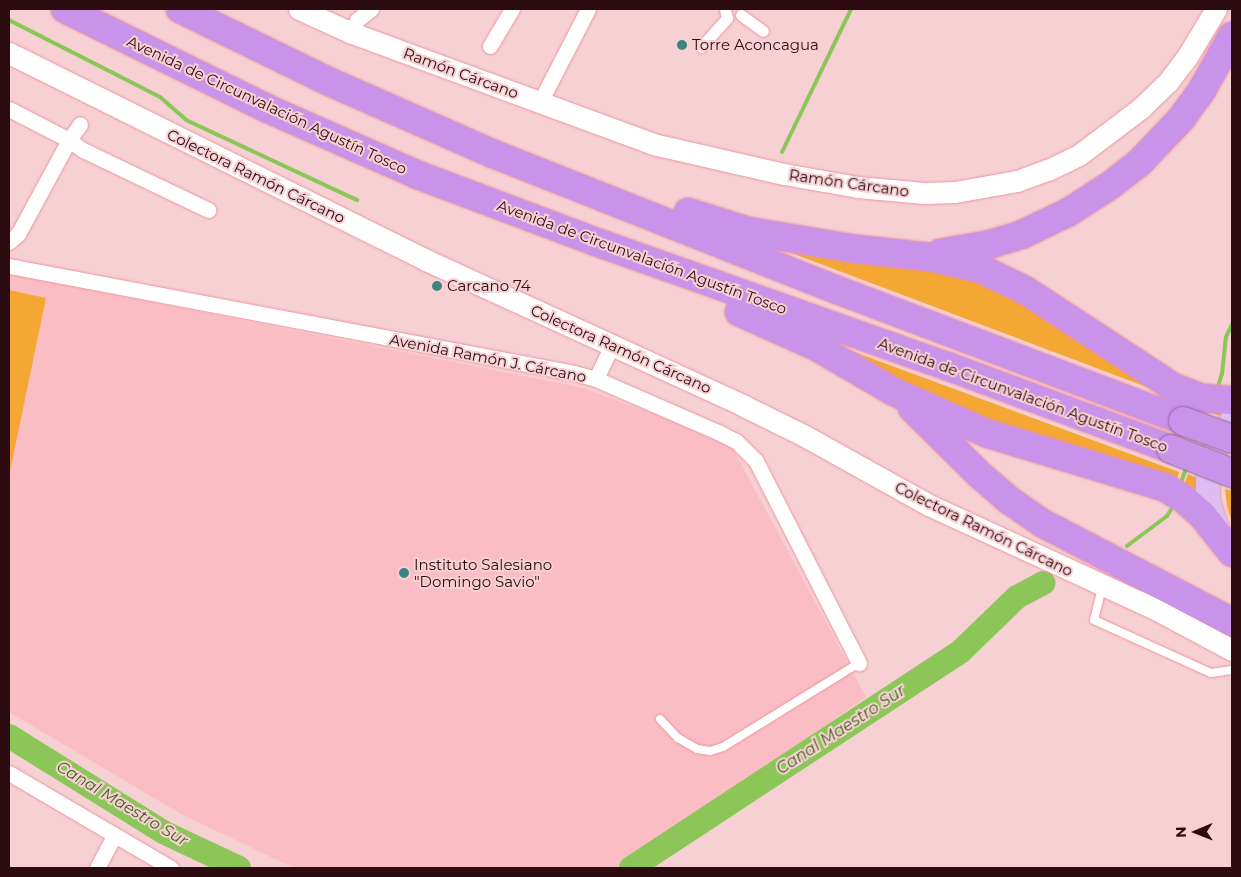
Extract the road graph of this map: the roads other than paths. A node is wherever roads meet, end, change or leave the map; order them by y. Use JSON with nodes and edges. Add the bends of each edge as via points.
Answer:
{"nodes":[{"id":1,"x":65,"y":9,"type":"edge"},
{"id":2,"x":180,"y":9,"type":"edge"},
{"id":3,"x":300,"y":9,"type":"edge"},
{"id":4,"x":332,"y":9,"type":"edge"},
{"id":5,"x":512,"y":9,"type":"edge"},
{"id":6,"x":588,"y":9,"type":"edge"},
{"id":7,"x":1216,"y":9,"type":"edge"},
{"id":8,"x":741,"y":12,"type":"edge"},
{"id":9,"x":726,"y":14,"type":"edge"},
{"id":10,"x":360,"y":21,"type":"edge"},
{"id":11,"x":763,"y":31,"type":"dead end"},
{"id":12,"x":1232,"y":36,"type":"edge"},
{"id":13,"x":490,"y":46,"type":"dead end"},
{"id":14,"x":701,"y":47,"type":"dead end"},
{"id":15,"x":9,"y":52,"type":"edge"},
{"id":16,"x":543,"y":96,"type":"junction"},
{"id":17,"x":9,"y":109,"type":"edge"},
{"id":18,"x":412,"y":119,"type":"junction"},
{"id":19,"x":80,"y":124,"type":"dead end"},
{"id":20,"x":69,"y":140,"type":"junction"},
{"id":21,"x":489,"y":202,"type":"junction"},
{"id":22,"x":208,"y":210,"type":"dead end"},
{"id":23,"x":9,"y":242,"type":"edge"},
{"id":24,"x":910,"y":254,"type":"junction"},
{"id":25,"x":9,"y":266,"type":"edge"},
{"id":26,"x":612,"y":345,"type":"junction"},
{"id":27,"x":596,"y":379,"type":"junction"},
{"id":28,"x":894,"y":392,"type":"junction"},
{"id":29,"x":1232,"y":400,"type":"edge"},
{"id":30,"x":1232,"y":420,"type":"edge"},
{"id":31,"x":1232,"y":439,"type":"edge"},
{"id":32,"x":1232,"y":473,"type":"edge"},
{"id":33,"x":1232,"y":553,"type":"edge"},
{"id":34,"x":1103,"y":586,"type":"junction"},
{"id":35,"x":1232,"y":622,"type":"edge"},
{"id":36,"x":1232,"y":650,"type":"edge"},
{"id":37,"x":860,"y":664,"type":"joint"},
{"id":38,"x":1232,"y":670,"type":"edge"},
{"id":39,"x":660,"y":719,"type":"dead end"},
{"id":40,"x":9,"y":773,"type":"edge"},
{"id":41,"x":114,"y":836,"type":"junction"},
{"id":42,"x":97,"y":868,"type":"edge"},
{"id":43,"x":171,"y":868,"type":"edge"}],
"edges":[{"from":1,"to":21,"type":"highway","name":"Avenida de Circunvalación Agustín Tosco","via":[[266,108]]},
{"from":2,"to":18,"type":"highway","name":"Avenida de Circunvalación Agustín Tosco"},
{"from":3,"to":10,"type":"main road","name":"Ramón Cárcano"},
{"from":4,"to":10,"type":"main road","name":"Ramón Cárcano"},
{"from":5,"to":13,"type":"street"},
{"from":6,"to":16,"type":"street"},
{"from":7,"to":16,"type":"main road","name":"Ramón Cárcano","via":[[1168,82],[1141,108],[1079,155],[1017,181],[955,192],[892,192],[784,174],[653,144]]},
{"from":8,"to":9,"type":"street","via":[[735,21]]},
{"from":8,"to":11,"type":"street"},
{"from":9,"to":14,"type":"street"},
{"from":10,"to":16,"type":"main road","name":"Ramón Cárcano"},
{"from":12,"to":24,"type":"highway","via":[[1202,90],[1172,129],[1139,163],[1082,205],[1041,226],[991,244],[942,253]]},
{"from":15,"to":26,"type":"main road","name":"Colectora Ramón Cárcano","via":[[426,260]]},
{"from":17,"to":20,"type":"street"},
{"from":18,"to":24,"type":"highway","via":[[517,144],[663,203],[748,231],[856,249]]},
{"from":18,"to":31,"type":"highway","name":"Avenida de Circunvalación Agustín Tosco","bridge":true,"via":[[782,268]]},
{"from":19,"to":20,"type":"street"},
{"from":20,"to":22,"type":"street","via":[[82,150]]},
{"from":20,"to":23,"type":"street","via":[[18,234]]},
{"from":21,"to":28,"type":"highway","via":[[598,260],[788,332]]},
{"from":21,"to":32,"type":"highway","name":"Avenida de Circunvalación Agustín Tosco","bridge":true,"via":[[975,376]]},
{"from":24,"to":29,"type":"highway","via":[[972,267],[1004,279],[1173,387],[1202,398]]},
{"from":25,"to":27,"type":"street","name":"Avenida Ramón J. Cárcano"},
{"from":26,"to":27,"type":"street"},
{"from":26,"to":34,"type":"main road","name":"Colectora Ramón Cárcano","via":[[803,435],[953,517]]},
{"from":27,"to":37,"type":"street","name":"Avenida Ramón J. Cárcano","via":[[718,432],[747,451],[765,476]]},
{"from":28,"to":33,"type":"highway","via":[[986,432],[1164,487],[1184,499],[1202,516]]},
{"from":28,"to":35,"type":"highway","via":[[993,487],[1042,523]]},
{"from":30,"to":33,"type":"main road","via":[[1212,454],[1207,486],[1214,526]]},
{"from":34,"to":36,"type":"main road","name":"Colectora Ramón Cárcano"},
{"from":34,"to":38,"type":"lane","via":[[1094,620],[1211,673]]},
{"from":37,"to":39,"type":"lane","via":[[710,751],[697,749],[678,738]]},
{"from":40,"to":41,"type":"street"},
{"from":41,"to":42,"type":"street"},
{"from":41,"to":43,"type":"street"}]}
